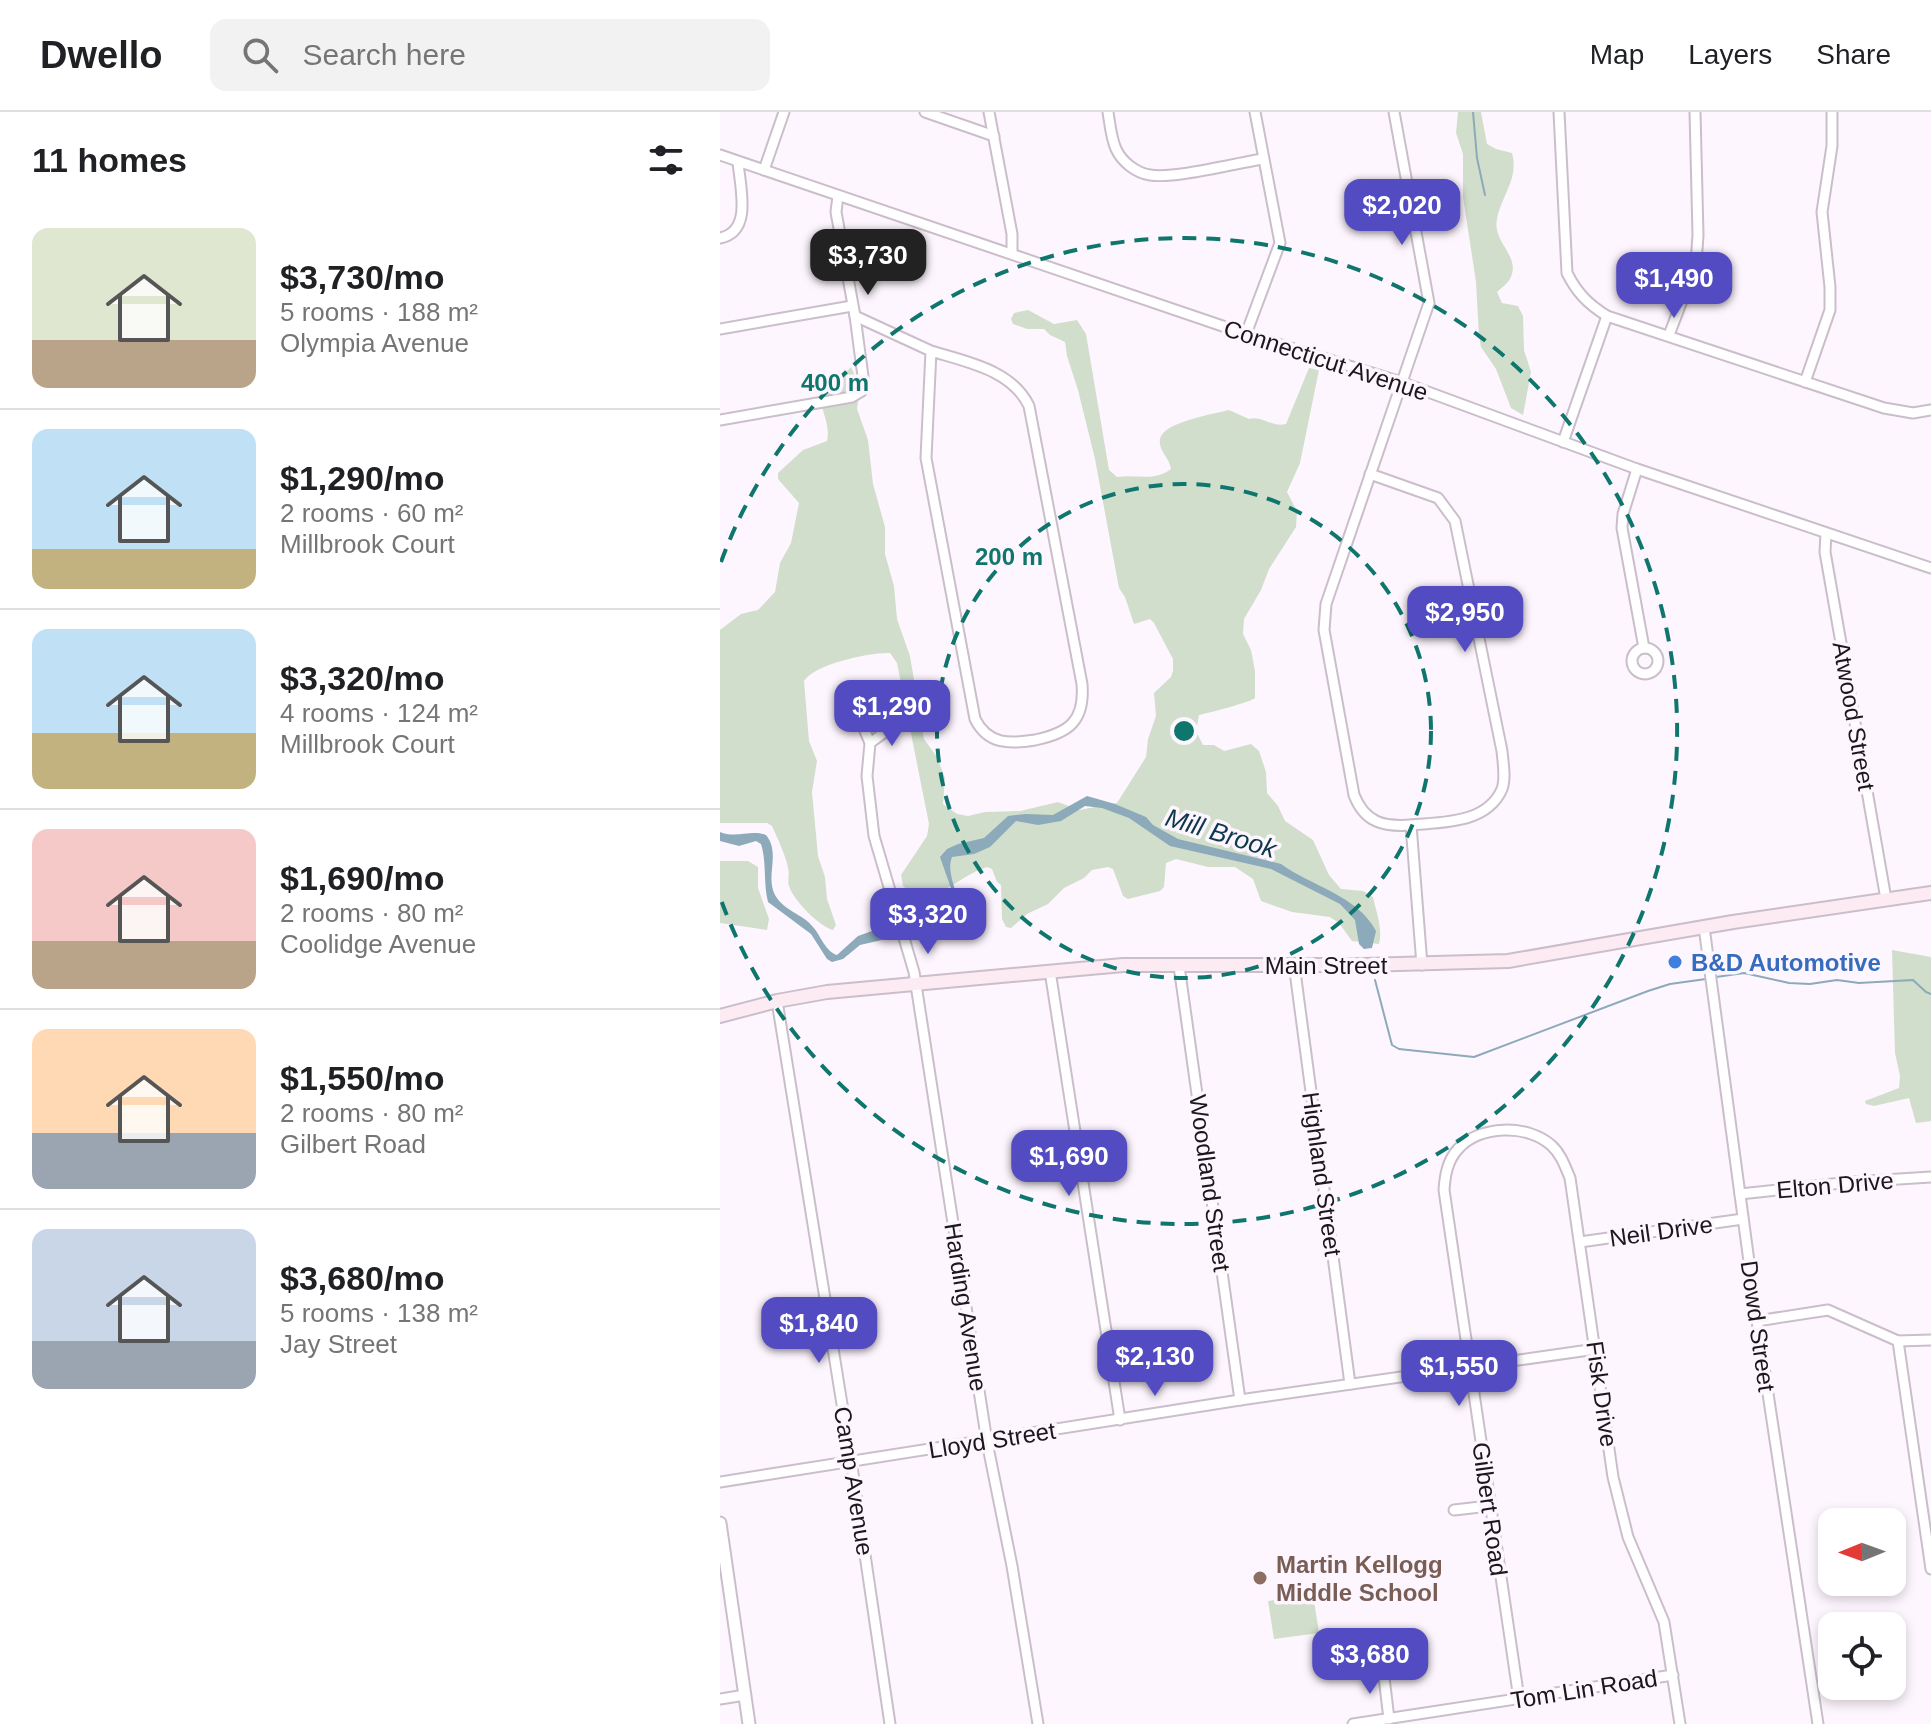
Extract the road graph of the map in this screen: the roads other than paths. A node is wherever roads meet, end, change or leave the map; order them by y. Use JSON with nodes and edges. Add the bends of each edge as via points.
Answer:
{"nodes":[{"id":1,"x":784,"y":112,"type":"edge"},
{"id":2,"x":925,"y":112,"type":"edge"},
{"id":3,"x":989,"y":112,"type":"edge"},
{"id":4,"x":1108,"y":112,"type":"edge"},
{"id":5,"x":1255,"y":112,"type":"edge"},
{"id":6,"x":1394,"y":112,"type":"edge"},
{"id":7,"x":1559,"y":112,"type":"edge"},
{"id":8,"x":1695,"y":112,"type":"edge"},
{"id":9,"x":1832,"y":112,"type":"edge"},
{"id":10,"x":994,"y":136,"type":"junction"},
{"id":11,"x":720,"y":155,"type":"edge"},
{"id":12,"x":1263,"y":159,"type":"junction"},
{"id":13,"x":738,"y":162,"type":"junction"},
{"id":14,"x":764,"y":170,"type":"junction"},
{"id":15,"x":838,"y":196,"type":"junction"},
{"id":16,"x":720,"y":238,"type":"edge"},
{"id":17,"x":1012,"y":254,"type":"junction"},
{"id":18,"x":854,"y":311,"type":"junction"},
{"id":19,"x":1607,"y":316,"type":"junction"},
{"id":20,"x":720,"y":329,"type":"edge"},
{"id":21,"x":1246,"y":334,"type":"junction"},
{"id":22,"x":1669,"y":335,"type":"junction"},
{"id":23,"x":931,"y":351,"type":"junction"},
{"id":24,"x":1401,"y":382,"type":"junction"},
{"id":25,"x":1805,"y":382,"type":"junction"},
{"id":26,"x":1931,"y":410,"type":"edge"},
{"id":27,"x":720,"y":420,"type":"edge"},
{"id":28,"x":1563,"y":442,"type":"junction"},
{"id":29,"x":1637,"y":469,"type":"junction"},
{"id":30,"x":1370,"y":474,"type":"junction"},
{"id":31,"x":1826,"y":533,"type":"junction"},
{"id":32,"x":1931,"y":568,"type":"edge"},
{"id":33,"x":1644,"y":648,"type":"dead end"},
{"id":34,"x":870,"y":743,"type":"junction"},
{"id":35,"x":1411,"y":825,"type":"junction"},
{"id":36,"x":1931,"y":893,"type":"edge"},
{"id":37,"x":1886,"y":899,"type":"junction"},
{"id":38,"x":1704,"y":927,"type":"junction"},
{"id":39,"x":1294,"y":964,"type":"junction"},
{"id":40,"x":1422,"y":965,"type":"junction"},
{"id":41,"x":1179,"y":966,"type":"junction"},
{"id":42,"x":1050,"y":971,"type":"junction"},
{"id":43,"x":916,"y":984,"type":"junction"},
{"id":44,"x":777,"y":1001,"type":"junction"},
{"id":45,"x":720,"y":1016,"type":"edge"},
{"id":46,"x":1471,"y":1138,"type":"joint"},
{"id":47,"x":1931,"y":1177,"type":"edge"},
{"id":48,"x":1740,"y":1194,"type":"junction"},
{"id":49,"x":1743,"y":1219,"type":"junction"},
{"id":50,"x":1580,"y":1242,"type":"junction"},
{"id":51,"x":1757,"y":1321,"type":"junction"},
{"id":52,"x":1931,"y":1340,"type":"edge"},
{"id":53,"x":1898,"y":1341,"type":"junction"},
{"id":54,"x":1596,"y":1349,"type":"junction"},
{"id":55,"x":1470,"y":1368,"type":"junction"},
{"id":56,"x":1350,"y":1384,"type":"junction"},
{"id":57,"x":1240,"y":1400,"type":"junction"},
{"id":58,"x":1120,"y":1420,"type":"junction"},
{"id":59,"x":987,"y":1442,"type":"junction"},
{"id":60,"x":851,"y":1460,"type":"junction"},
{"id":61,"x":720,"y":1482,"type":"edge"},
{"id":62,"x":1489,"y":1506,"type":"junction"},
{"id":63,"x":1454,"y":1510,"type":"dead end"},
{"id":64,"x":720,"y":1523,"type":"edge"},
{"id":65,"x":1931,"y":1569,"type":"edge"},
{"id":66,"x":1383,"y":1669,"type":"dead end"},
{"id":67,"x":1673,"y":1675,"type":"junction"},
{"id":68,"x":745,"y":1695,"type":"junction"},
{"id":69,"x":720,"y":1699,"type":"edge"},
{"id":70,"x":1519,"y":1699,"type":"junction"},
{"id":71,"x":1389,"y":1719,"type":"junction"},
{"id":72,"x":749,"y":1724,"type":"edge"},
{"id":73,"x":890,"y":1724,"type":"edge"},
{"id":74,"x":1038,"y":1724,"type":"edge"},
{"id":75,"x":1353,"y":1724,"type":"edge"},
{"id":76,"x":1680,"y":1724,"type":"edge"},
{"id":77,"x":1818,"y":1724,"type":"edge"}],
"edges":[{"from":1,"to":14,"type":"street"},
{"from":2,"to":10,"type":"street"},
{"from":3,"to":10,"type":"street"},
{"from":4,"to":12,"type":"street","via":[[1121,157],[1147,175]]},
{"from":5,"to":12,"type":"street"},
{"from":6,"to":24,"type":"street","via":[[1429,303]]},
{"from":7,"to":19,"type":"street","via":[[1567,273],[1587,303]]},
{"from":8,"to":22,"type":"street","via":[[1696,264]]},
{"from":9,"to":25,"type":"street","via":[[1822,212],[1830,310]]},
{"from":10,"to":17,"type":"street"},
{"from":11,"to":13,"type":"street","name":"Connecticut Avenue"},
{"from":12,"to":21,"type":"street","via":[[1280,243]]},
{"from":13,"to":14,"type":"street","name":"Connecticut Avenue"},
{"from":13,"to":16,"type":"street","via":[[740,227]]},
{"from":14,"to":15,"type":"street","name":"Connecticut Avenue"},
{"from":15,"to":17,"type":"street","name":"Connecticut Avenue"},
{"from":15,"to":18,"type":"street","via":[[836,212]]},
{"from":17,"to":21,"type":"street","name":"Connecticut Avenue"},
{"from":18,"to":20,"type":"street"},
{"from":18,"to":23,"type":"street"},
{"from":18,"to":27,"type":"street","via":[[862,391]]},
{"from":19,"to":22,"type":"street"},
{"from":19,"to":28,"type":"street"},
{"from":21,"to":24,"type":"street","name":"Connecticut Avenue"},
{"from":22,"to":25,"type":"street"},
{"from":23,"to":23,"type":"street","via":[[1004,378],[1029,406],[1082,684],[1080,712],[1061,734],[1001,742],[975,719],[926,458]]},
{"from":24,"to":28,"type":"street","name":"Connecticut Avenue"},
{"from":24,"to":30,"type":"street"},
{"from":25,"to":26,"type":"street","via":[[1884,408]]},
{"from":28,"to":29,"type":"street","name":"Connecticut Avenue"},
{"from":29,"to":31,"type":"street","name":"Connecticut Avenue"},
{"from":29,"to":33,"type":"street","via":[[1622,528]]},
{"from":30,"to":35,"type":"street","via":[[1326,604],[1324,630],[1358,806],[1388,827]]},
{"from":30,"to":35,"type":"street","via":[[1438,498],[1455,521],[1502,751],[1502,788],[1493,802],[1464,820]]},
{"from":31,"to":32,"type":"street","name":"Connecticut Avenue"},
{"from":31,"to":37,"type":"street","name":"Atwood Street","via":[[1825,552]]},
{"from":34,"to":34,"type":"street","name":"Harding Avenue","via":[[889,729],[893,716],[886,701],[864,704],[862,724]]},
{"from":34,"to":43,"type":"street","name":"Harding Avenue","via":[[867,776],[874,836]]},
{"from":35,"to":40,"type":"street"},
{"from":36,"to":37,"type":"main road","name":"Main Street"},
{"from":37,"to":38,"type":"main road","name":"Main Street"},
{"from":38,"to":40,"type":"main road","name":"Main Street","via":[[1508,961]]},
{"from":38,"to":48,"type":"street","name":"Dowd Street"},
{"from":39,"to":40,"type":"main road","name":"Main Street"},
{"from":39,"to":41,"type":"main road","name":"Main Street"},
{"from":39,"to":56,"type":"street","name":"Highland Street"},
{"from":41,"to":42,"type":"main road","name":"Main Street"},
{"from":41,"to":57,"type":"street","name":"Woodland Street"},
{"from":42,"to":43,"type":"main road","name":"Main Street"},
{"from":42,"to":58,"type":"street"},
{"from":43,"to":44,"type":"main road","name":"Main Street"},
{"from":43,"to":59,"type":"street","name":"Harding Avenue"},
{"from":44,"to":45,"type":"main road","name":"Main Street"},
{"from":44,"to":60,"type":"street","name":"Camp Avenue"},
{"from":46,"to":50,"type":"street","name":"Fisk Drive","via":[[1512,1130],[1552,1146],[1570,1178]]},
{"from":46,"to":55,"type":"street","name":"Gilbert Road","via":[[1449,1161],[1444,1190]]},
{"from":47,"to":48,"type":"street","name":"Elton Drive"},
{"from":48,"to":49,"type":"street","name":"Dowd Street"},
{"from":49,"to":50,"type":"street","name":"Neil Drive"},
{"from":49,"to":51,"type":"street","name":"Dowd Street"},
{"from":50,"to":54,"type":"street","name":"Fisk Drive"},
{"from":51,"to":53,"type":"street","via":[[1828,1310]]},
{"from":51,"to":77,"type":"street","name":"Dowd Street"},
{"from":52,"to":53,"type":"street"},
{"from":53,"to":65,"type":"street"},
{"from":54,"to":55,"type":"street","name":"Lloyd Street"},
{"from":54,"to":67,"type":"street","name":"Fisk Drive","via":[[1620,1509],[1664,1622]]},
{"from":55,"to":56,"type":"street","name":"Lloyd Street"},
{"from":55,"to":62,"type":"street","name":"Gilbert Road"},
{"from":56,"to":57,"type":"street","name":"Lloyd Street"},
{"from":57,"to":58,"type":"street","name":"Lloyd Street"},
{"from":58,"to":59,"type":"street","name":"Lloyd Street"},
{"from":59,"to":60,"type":"street","name":"Lloyd Street"},
{"from":59,"to":74,"type":"street","name":"Harding Avenue"},
{"from":60,"to":61,"type":"street","name":"Lloyd Street"},
{"from":60,"to":73,"type":"street","name":"Camp Avenue"},
{"from":62,"to":63,"type":"street"},
{"from":62,"to":70,"type":"street","name":"Gilbert Road"},
{"from":64,"to":68,"type":"street"},
{"from":66,"to":71,"type":"street"},
{"from":67,"to":70,"type":"street","name":"Tom Lin Road"},
{"from":67,"to":76,"type":"street","name":"Fisk Drive"},
{"from":68,"to":69,"type":"street"},
{"from":68,"to":72,"type":"street"},
{"from":70,"to":71,"type":"street","name":"Tom Lin Road"},
{"from":71,"to":75,"type":"street","name":"Tom Lin Road"}]}
